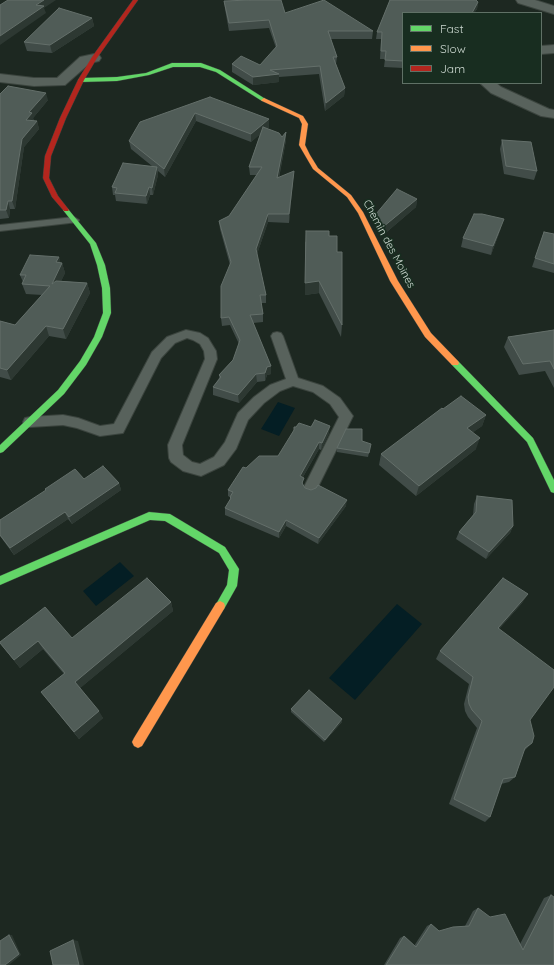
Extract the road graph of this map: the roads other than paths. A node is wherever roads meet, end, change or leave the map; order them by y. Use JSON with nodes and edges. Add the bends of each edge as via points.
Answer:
{"nodes":[{"id":1,"x":136,"y":0,"type":"edge"},
{"id":2,"x":522,"y":0,"type":"edge"},
{"id":3,"x":554,"y":10,"type":"edge"},
{"id":4,"x":554,"y":49,"type":"edge"},
{"id":5,"x":542,"y":50,"type":"edge"},
{"id":6,"x":94,"y":58,"type":"junction"},
{"id":7,"x":0,"y":78,"type":"edge"},
{"id":8,"x":82,"y":80,"type":"junction"},
{"id":9,"x":488,"y":84,"type":"edge"},
{"id":10,"x":554,"y":114,"type":"edge"},
{"id":11,"x":74,"y":220,"type":"junction"},
{"id":12,"x":0,"y":228,"type":"edge"},
{"id":13,"x":277,"y":336,"type":"dead end"},
{"id":14,"x":293,"y":381,"type":"junction"},
{"id":15,"x":30,"y":422,"type":"junction"},
{"id":16,"x":0,"y":450,"type":"edge"},
{"id":17,"x":310,"y":489,"type":"edge"},
{"id":18,"x":554,"y":489,"type":"edge"},
{"id":19,"x":0,"y":581,"type":"edge"},
{"id":20,"x":138,"y":742,"type":"dead end"}],
"edges":[{"from":1,"to":6,"type":"street"},
{"from":2,"to":3,"type":"street"},
{"from":4,"to":5,"type":"street"},
{"from":6,"to":7,"type":"street","via":[[85,60],[60,82]]},
{"from":6,"to":8,"type":"street"},
{"from":8,"to":11,"type":"street","via":[[48,156],[46,178],[55,197]]},
{"from":8,"to":18,"type":"street","name":"Chemin des Moines","via":[[117,79],[146,74],[172,65],[201,65],[218,71],[264,100],[301,117],[305,124],[302,145],[307,155],[316,170],[349,196],[361,212],[394,281],[428,335],[530,440]]},
{"from":9,"to":10,"type":"street","via":[[496,90]]},
{"from":11,"to":12,"type":"lane"},
{"from":11,"to":15,"type":"street","via":[[92,243],[101,265],[106,288],[106,313],[98,337],[83,363],[61,392]]},
{"from":13,"to":14,"type":"lane"},
{"from":14,"to":15,"type":"lane","via":[[275,388],[260,400],[243,417],[231,445],[219,461],[201,470],[188,467],[176,458],[175,446],[211,359],[204,341],[196,336],[186,334],[171,340],[156,355],[118,429],[100,431],[63,420]]},
{"from":14,"to":17,"type":"lane","via":[[318,389],[335,401],[346,416]]},
{"from":15,"to":16,"type":"street"},
{"from":19,"to":20,"type":"street","via":[[149,516],[167,516],[222,550],[234,569],[232,586]]}]}
